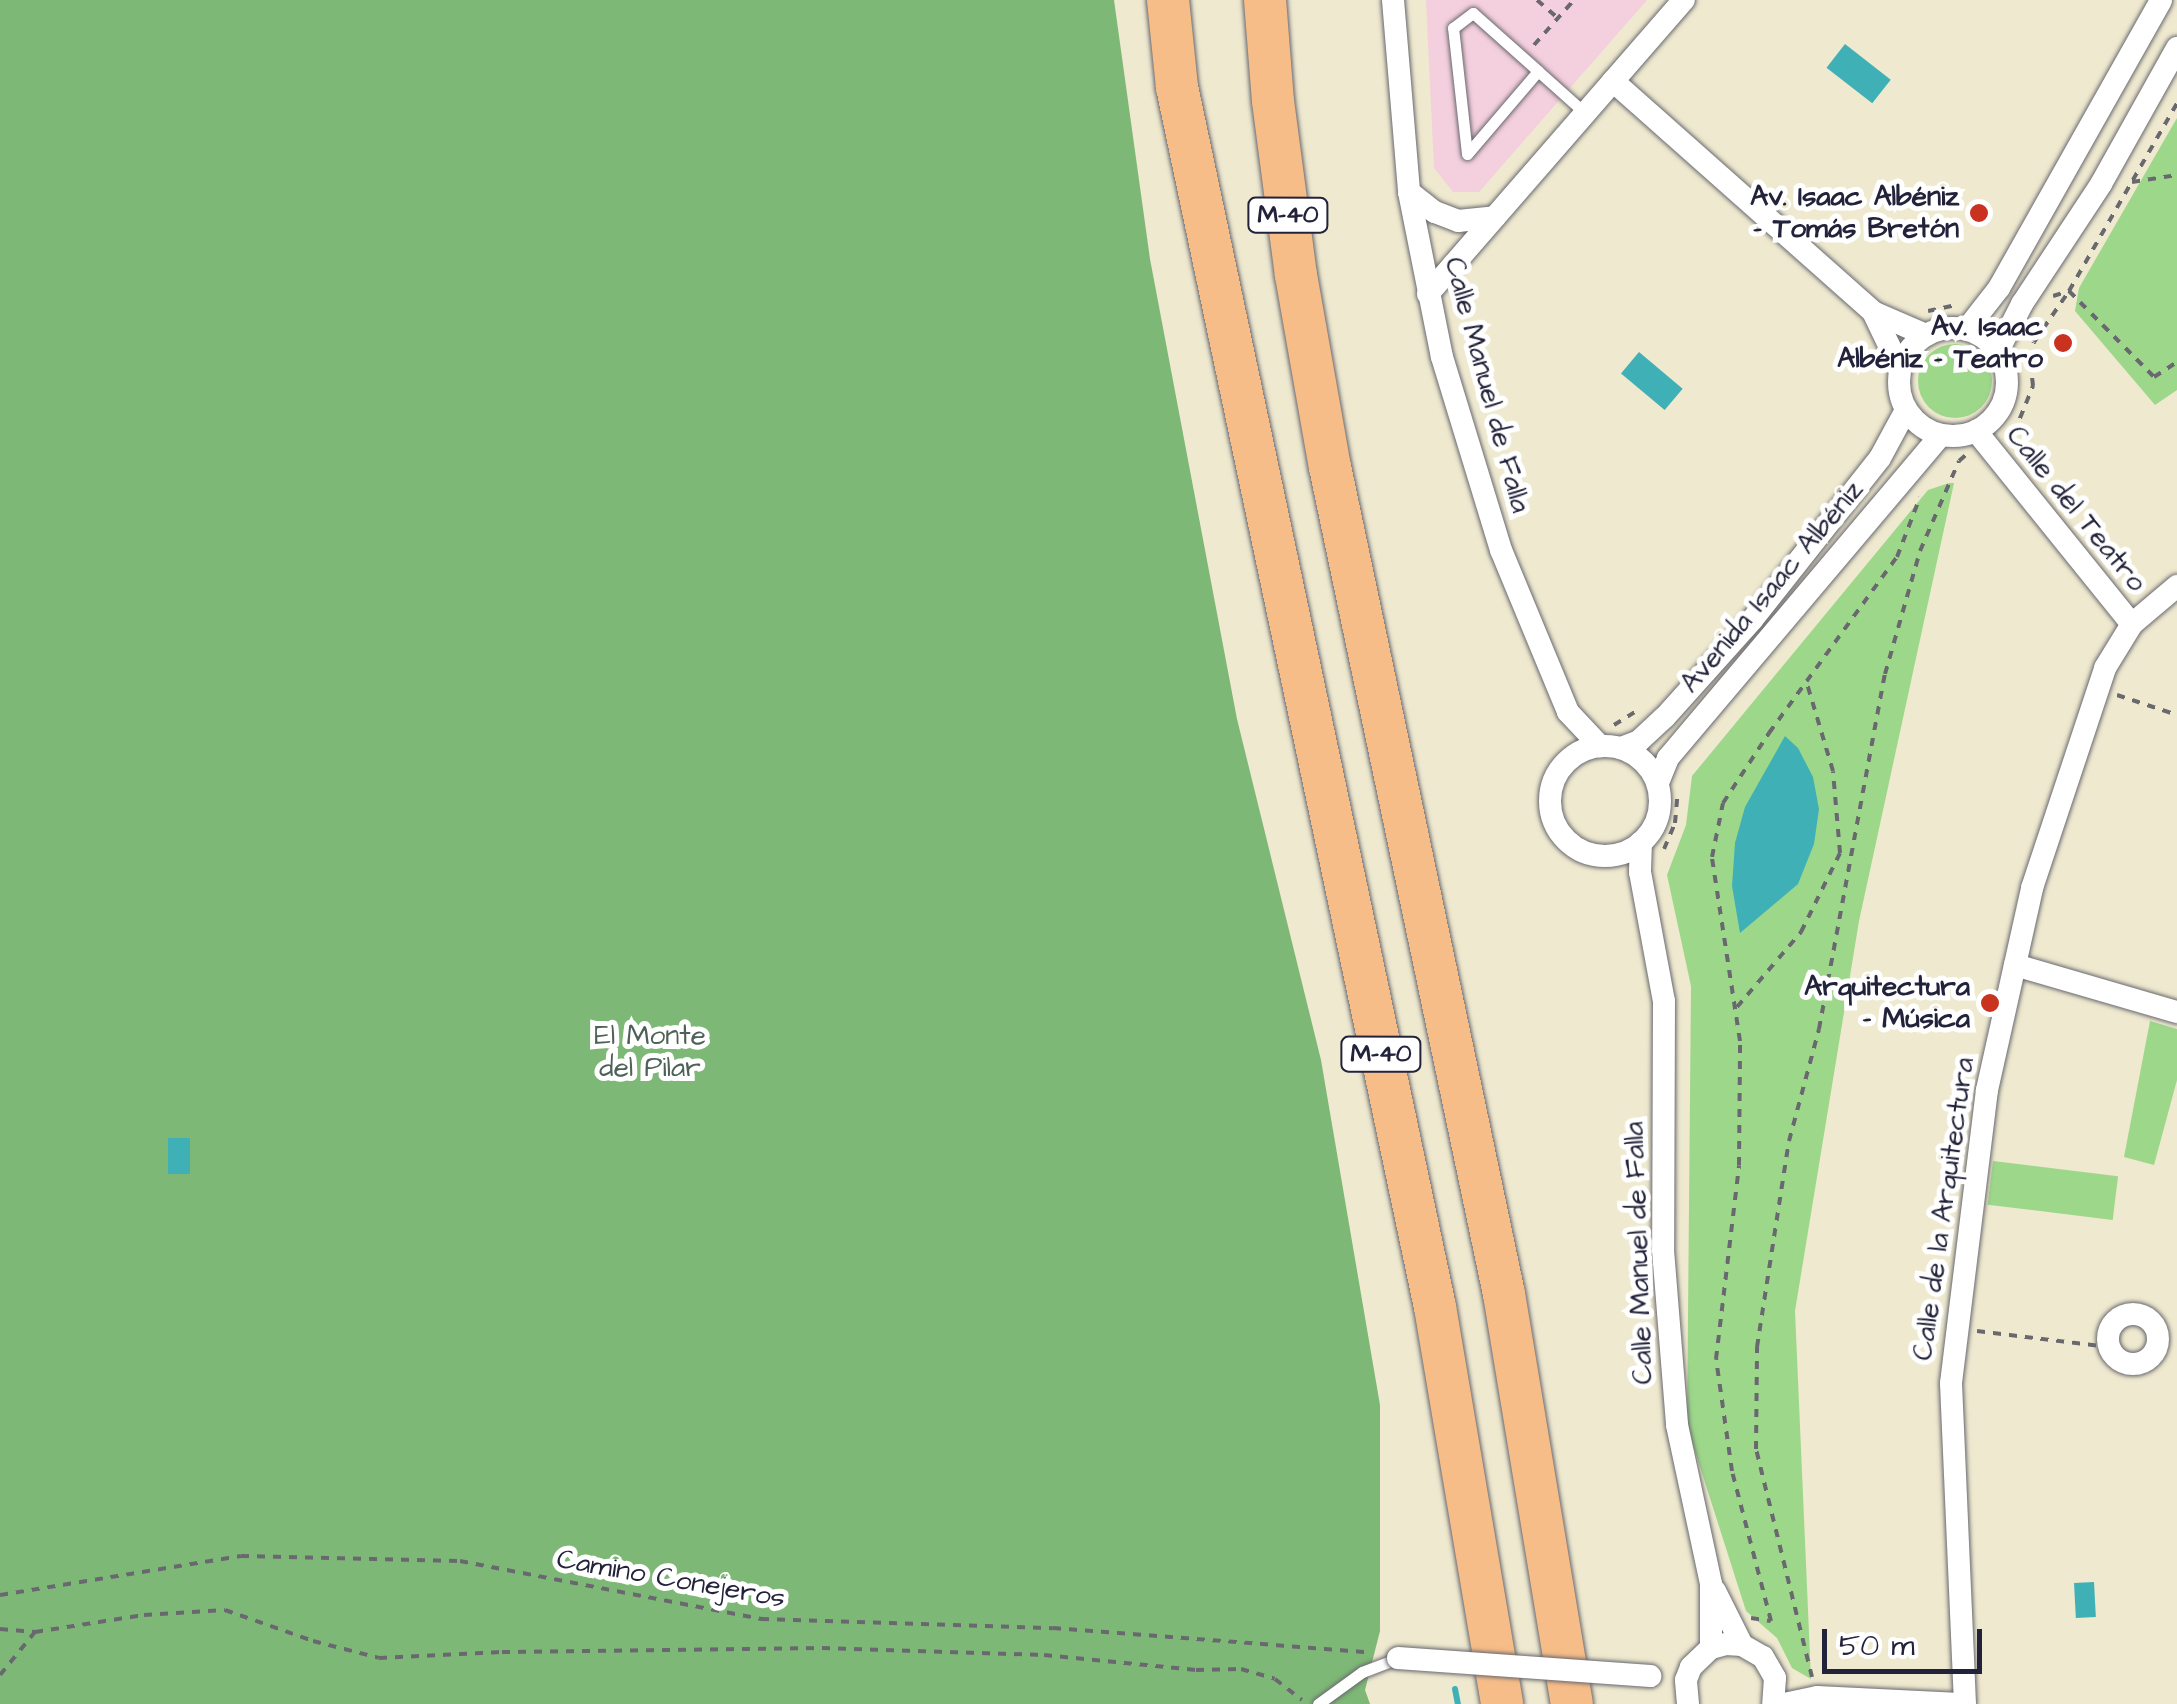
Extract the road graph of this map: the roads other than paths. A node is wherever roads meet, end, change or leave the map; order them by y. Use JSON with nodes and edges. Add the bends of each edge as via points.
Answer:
{"nodes":[{"id":1,"x":1168,"y":0,"type":"edge"},
{"id":2,"x":1197,"y":0,"type":"edge"},
{"id":3,"x":1266,"y":0,"type":"edge"},
{"id":4,"x":1293,"y":0,"type":"edge"},
{"id":5,"x":1393,"y":0,"type":"edge"},
{"id":6,"x":1684,"y":0,"type":"edge"},
{"id":7,"x":2161,"y":0,"type":"edge"},
{"id":8,"x":2177,"y":48,"type":"edge"},
{"id":9,"x":1538,"y":71,"type":"junction"},
{"id":10,"x":1612,"y":81,"type":"junction"},
{"id":11,"x":1585,"y":113,"type":"junction"},
{"id":12,"x":1410,"y":192,"type":"junction"},
{"id":13,"x":1494,"y":216,"type":"junction"},
{"id":14,"x":1428,"y":294,"type":"junction"},
{"id":15,"x":1874,"y":312,"type":"junction"},
{"id":16,"x":1967,"y":330,"type":"junction"},
{"id":17,"x":1926,"y":335,"type":"junction"},
{"id":18,"x":1998,"y":351,"type":"junction"},
{"id":19,"x":1900,"y":368,"type":"junction"},
{"id":20,"x":1244,"y":406,"type":"junction"},
{"id":21,"x":1906,"y":410,"type":"junction"},
{"id":22,"x":1323,"y":428,"type":"junction"},
{"id":23,"x":1942,"y":435,"type":"junction"},
{"id":24,"x":1981,"y":439,"type":"junction"},
{"id":25,"x":2177,"y":586,"type":"edge"},
{"id":26,"x":2132,"y":624,"type":"junction"},
{"id":27,"x":1568,"y":712,"type":"junction"},
{"id":28,"x":1610,"y":747,"type":"junction"},
{"id":29,"x":1566,"y":762,"type":"junction"},
{"id":30,"x":1658,"y":784,"type":"junction"},
{"id":31,"x":1641,"y":842,"type":"junction"},
{"id":32,"x":1604,"y":856,"type":"junction"},
{"id":33,"x":1647,"y":917,"type":"junction"},
{"id":34,"x":2015,"y":966,"type":"junction"},
{"id":35,"x":2177,"y":1012,"type":"edge"},
{"id":36,"x":2166,"y":1323,"type":"edge"},
{"id":37,"x":1711,"y":1584,"type":"junction"},
{"id":38,"x":1742,"y":1645,"type":"junction"},
{"id":39,"x":1711,"y":1648,"type":"junction"},
{"id":40,"x":1398,"y":1658,"type":"joint"},
{"id":41,"x":1775,"y":1678,"type":"junction"},
{"id":42,"x":1686,"y":1680,"type":"junction"},
{"id":43,"x":1817,"y":1696,"type":"junction"},
{"id":44,"x":1318,"y":1704,"type":"edge"},
{"id":45,"x":1502,"y":1704,"type":"edge"},
{"id":46,"x":1572,"y":1704,"type":"edge"},
{"id":47,"x":1688,"y":1704,"type":"edge"},
{"id":48,"x":1773,"y":1704,"type":"edge"},
{"id":49,"x":1784,"y":1704,"type":"edge"},
{"id":50,"x":1963,"y":1704,"type":"edge"}],
"edges":[{"from":1,"to":20,"type":"highway","via":[[1177,87]]},
{"from":2,"to":20,"type":"highway","number":"M-40"},
{"from":3,"to":22,"type":"highway","number":"M-40","via":[[1293,256]]},
{"from":4,"to":22,"type":"highway","via":[[1292,46],[1323,316]]},
{"from":5,"to":12,"type":"street","name":"Calle Manuel de Falla"},
{"from":6,"to":10,"type":"street"},
{"from":7,"to":16,"type":"street","via":[[1999,288]]},
{"from":8,"to":18,"type":"street"},
{"from":9,"to":9,"type":"lane","via":[[1473,13],[1453,28],[1467,154]]},
{"from":9,"to":11,"type":"lane"},
{"from":10,"to":11,"type":"street"},
{"from":10,"to":15,"type":"street"},
{"from":11,"to":13,"type":"street"},
{"from":12,"to":13,"type":"street","via":[[1458,220]]},
{"from":12,"to":14,"type":"street","name":"Calle Manuel de Falla"},
{"from":13,"to":14,"type":"street"},
{"from":14,"to":27,"type":"street","name":"Calle Manuel de Falla","via":[[1495,532]]},
{"from":15,"to":17,"type":"street"},
{"from":15,"to":19,"type":"street"},
{"from":16,"to":17,"type":"street"},
{"from":16,"to":18,"type":"street"},
{"from":17,"to":19,"type":"street"},
{"from":18,"to":24,"type":"street","via":[[2007,387]]},
{"from":19,"to":21,"type":"street"},
{"from":20,"to":45,"type":"highway","number":"M-40","via":[[1435,1308]]},
{"from":21,"to":23,"type":"street"},
{"from":21,"to":28,"type":"street","name":"Avenida Isaac Albéniz","via":[[1880,458],[1752,620],[1639,741]]},
{"from":22,"to":46,"type":"highway","number":"M-40","via":[[1504,1294]]},
{"from":23,"to":24,"type":"street"},
{"from":23,"to":30,"type":"street","name":"Avenida Isaac Albéniz","via":[[1668,758]]},
{"from":24,"to":26,"type":"street","name":"Calle del Teatro"},
{"from":25,"to":26,"type":"street","name":"Calle de la Arquitectura"},
{"from":26,"to":34,"type":"street","name":"Calle de la Arquitectura","via":[[2105,668],[2032,888]]},
{"from":27,"to":28,"type":"street","name":"Calle Manuel de Falla"},
{"from":27,"to":29,"type":"street","name":"Calle Manuel de Falla"},
{"from":28,"to":29,"type":"street"},
{"from":28,"to":30,"type":"street","via":[[1650,768]]},
{"from":29,"to":32,"type":"street","via":[[1550,790],[1553,822],[1574,847]]},
{"from":30,"to":31,"type":"street","via":[[1657,815]]},
{"from":31,"to":32,"type":"street"},
{"from":31,"to":33,"type":"street","name":"Calle Manuel de Falla"},
{"from":32,"to":33,"type":"street","name":"Calle Manuel de Falla"},
{"from":33,"to":37,"type":"street","name":"Calle Manuel de Falla","via":[[1664,1001],[1663,1250],[1676,1425]]},
{"from":34,"to":35,"type":"street"},
{"from":34,"to":50,"type":"street","name":"Calle de la Arquitectura","via":[[1986,1090],[1951,1383]]},
{"from":36,"to":36,"type":"street","via":[[2156,1350],[2143,1362],[2124,1363],[2110,1348],[2108,1332],[2120,1317]]},
{"from":37,"to":38,"type":"street","name":"Calle Manuel de Falla"},
{"from":37,"to":39,"type":"street","name":"Calle Manuel de Falla"},
{"from":38,"to":39,"type":"street"},
{"from":38,"to":41,"type":"street","name":"Calle Manuel de Falla","via":[[1763,1657]]},
{"from":39,"to":42,"type":"street"},
{"from":40,"to":42,"type":"street","bridge":true},
{"from":40,"to":44,"type":"lane","via":[[1362,1672]]},
{"from":41,"to":43,"type":"street"},
{"from":41,"to":48,"type":"street"},
{"from":42,"to":47,"type":"street"},
{"from":43,"to":49,"type":"street"},
{"from":43,"to":50,"type":"street"}]}
